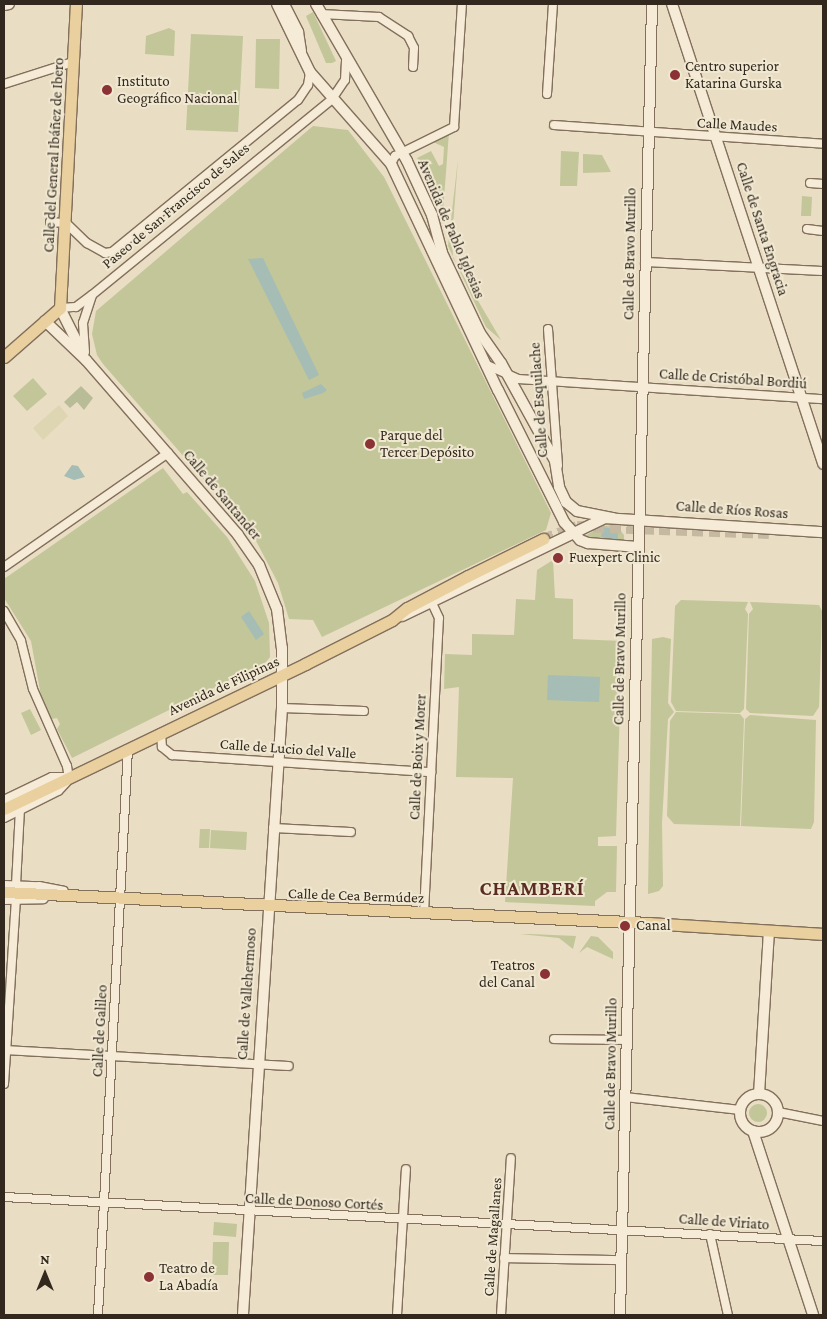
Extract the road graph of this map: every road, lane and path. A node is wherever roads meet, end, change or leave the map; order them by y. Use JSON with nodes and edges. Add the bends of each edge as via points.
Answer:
{"nodes":[{"id":1,"x":9,"y":4,"type":"edge"},
{"id":2,"x":76,"y":4,"type":"edge"},
{"id":3,"x":277,"y":4,"type":"edge"},
{"id":4,"x":285,"y":4,"type":"edge"},
{"id":5,"x":462,"y":4,"type":"edge"},
{"id":6,"x":553,"y":4,"type":"edge"},
{"id":7,"x":652,"y":4,"type":"edge"},
{"id":8,"x":672,"y":4,"type":"edge"},
{"id":9,"x":4,"y":5,"type":"edge"},
{"id":10,"x":318,"y":7,"type":"edge"},
{"id":11,"x":304,"y":57,"type":"junction"},
{"id":12,"x":346,"y":59,"type":"junction"},
{"id":13,"x":73,"y":62,"type":"junction"},
{"id":14,"x":413,"y":67,"type":"dead end"},
{"id":15,"x":310,"y":72,"type":"junction"},
{"id":16,"x":4,"y":84,"type":"edge"},
{"id":17,"x":547,"y":94,"type":"dead end"},
{"id":18,"x":332,"y":99,"type":"junction"},
{"id":19,"x":554,"y":125,"type":"dead end"},
{"id":20,"x":648,"y":132,"type":"junction"},
{"id":21,"x":716,"y":138,"type":"junction"},
{"id":22,"x":823,"y":144,"type":"edge"},
{"id":23,"x":402,"y":153,"type":"junction"},
{"id":24,"x":391,"y":164,"type":"junction"},
{"id":25,"x":810,"y":183,"type":"dead end"},
{"id":26,"x":823,"y":184,"type":"edge"},
{"id":27,"x":50,"y":222,"type":"dead end"},
{"id":28,"x":66,"y":223,"type":"junction"},
{"id":29,"x":807,"y":230,"type":"dead end"},
{"id":30,"x":823,"y":230,"type":"edge"},
{"id":31,"x":645,"y":262,"type":"junction"},
{"id":32,"x":759,"y":267,"type":"junction"},
{"id":33,"x":823,"y":271,"type":"edge"},
{"id":34,"x":92,"y":295,"type":"junction"},
{"id":35,"x":60,"y":308,"type":"junction"},
{"id":36,"x":45,"y":321,"type":"junction"},
{"id":37,"x":548,"y":329,"type":"dead end"},
{"id":38,"x":4,"y":358,"type":"edge"},
{"id":39,"x":86,"y":360,"type":"junction"},
{"id":40,"x":484,"y":362,"type":"junction"},
{"id":41,"x":510,"y":381,"type":"junction"},
{"id":42,"x":552,"y":381,"type":"junction"},
{"id":43,"x":642,"y":386,"type":"junction"},
{"id":44,"x":498,"y":390,"type":"junction"},
{"id":45,"x":802,"y":397,"type":"junction"},
{"id":46,"x":823,"y":398,"type":"edge"},
{"id":47,"x":168,"y":453,"type":"junction"},
{"id":48,"x":823,"y":464,"type":"edge"},
{"id":49,"x":557,"y":468,"type":"junction"},
{"id":50,"x":558,"y":480,"type":"junction"},
{"id":51,"x":544,"y":485,"type":"junction"},
{"id":52,"x":612,"y":518,"type":"junction"},
{"id":53,"x":639,"y":519,"type":"junction"},
{"id":54,"x":823,"y":532,"type":"edge"},
{"id":55,"x":572,"y":534,"type":"junction"},
{"id":56,"x":543,"y":539,"type":"tunnel mouth"},
{"id":57,"x":638,"y":546,"type":"junction"},
{"id":58,"x":4,"y":567,"type":"edge"},
{"id":59,"x":432,"y":603,"type":"junction"},
{"id":60,"x":4,"y":610,"type":"edge"},
{"id":61,"x":392,"y":620,"type":"junction"},
{"id":62,"x":283,"y":675,"type":"junction"},
{"id":63,"x":282,"y":708,"type":"junction"},
{"id":64,"x":364,"y":712,"type":"dead end"},
{"id":65,"x":161,"y":733,"type":"junction"},
{"id":66,"x":128,"y":749,"type":"junction"},
{"id":67,"x":277,"y":762,"type":"junction"},
{"id":68,"x":431,"y":772,"type":"junction"},
{"id":69,"x":69,"y":778,"type":"junction"},
{"id":70,"x":4,"y":801,"type":"edge"},
{"id":71,"x":4,"y":809,"type":"edge"},
{"id":72,"x":20,"y":809,"type":"junction"},
{"id":73,"x":4,"y":817,"type":"edge"},
{"id":74,"x":273,"y":828,"type":"junction"},
{"id":75,"x":351,"y":832,"type":"dead end"},
{"id":76,"x":4,"y":885,"type":"edge"},
{"id":77,"x":16,"y":885,"type":"junction"},
{"id":78,"x":4,"y":892,"type":"edge"},
{"id":79,"x":78,"y":897,"type":"junction"},
{"id":80,"x":4,"y":899,"type":"edge"},
{"id":81,"x":121,"y":899,"type":"junction"},
{"id":82,"x":16,"y":900,"type":"junction"},
{"id":83,"x":268,"y":907,"type":"junction"},
{"id":84,"x":424,"y":913,"type":"junction"},
{"id":85,"x":629,"y":922,"type":"junction"},
{"id":86,"x":770,"y":931,"type":"junction"},
{"id":87,"x":823,"y":934,"type":"edge"},
{"id":88,"x":554,"y":1040,"type":"dead end"},
{"id":89,"x":626,"y":1040,"type":"junction"},
{"id":90,"x":5,"y":1050,"type":"edge"},
{"id":91,"x":112,"y":1056,"type":"junction"},
{"id":92,"x":258,"y":1065,"type":"junction"},
{"id":93,"x":289,"y":1066,"type":"dead end"},
{"id":94,"x":4,"y":1084,"type":"edge"},
{"id":95,"x":759,"y":1094,"type":"junction"},
{"id":96,"x":626,"y":1097,"type":"junction"},
{"id":97,"x":740,"y":1110,"type":"junction"},
{"id":98,"x":778,"y":1112,"type":"junction"},
{"id":99,"x":823,"y":1121,"type":"edge"},
{"id":100,"x":753,"y":1131,"type":"junction"},
{"id":101,"x":511,"y":1160,"type":"dead end"},
{"id":102,"x":406,"y":1169,"type":"dead end"},
{"id":103,"x":4,"y":1197,"type":"edge"},
{"id":104,"x":104,"y":1204,"type":"junction"},
{"id":105,"x":250,"y":1212,"type":"junction"},
{"id":106,"x":403,"y":1220,"type":"junction"},
{"id":107,"x":505,"y":1225,"type":"junction"},
{"id":108,"x":622,"y":1229,"type":"junction"},
{"id":109,"x":710,"y":1234,"type":"junction"},
{"id":110,"x":788,"y":1240,"type":"junction"},
{"id":111,"x":823,"y":1242,"type":"edge"},
{"id":112,"x":504,"y":1258,"type":"junction"},
{"id":113,"x":622,"y":1260,"type":"junction"},
{"id":114,"x":98,"y":1315,"type":"edge"},
{"id":115,"x":243,"y":1315,"type":"edge"},
{"id":116,"x":397,"y":1315,"type":"edge"},
{"id":117,"x":501,"y":1315,"type":"edge"},
{"id":118,"x":620,"y":1315,"type":"edge"},
{"id":119,"x":728,"y":1315,"type":"edge"},
{"id":120,"x":813,"y":1315,"type":"edge"}],
"edges":[{"from":1,"to":9,"type":"street"},
{"from":2,"to":13,"type":"main road","name":"Calle del General Ibáñez de Ibero"},
{"from":3,"to":11,"type":"street","name":"Avenida de Pablo Iglesias"},
{"from":4,"to":11,"type":"street","name":"Avenida de Pablo Iglesias","via":[[299,32]]},
{"from":5,"to":23,"type":"street","via":[[454,127]]},
{"from":6,"to":17,"type":"street"},
{"from":7,"to":20,"type":"street","name":"Calle de Bravo Murillo"},
{"from":8,"to":21,"type":"street","name":"Calle de Santa Engracia"},
{"from":10,"to":12,"type":"street","name":"Avenida de Pablo Iglesias"},
{"from":10,"to":14,"type":"street","name":"Avenida de Pablo Iglesias","via":[[379,17],[408,36],[414,48]]},
{"from":11,"to":15,"type":"street","name":"Avenida de Pablo Iglesias"},
{"from":12,"to":18,"type":"street","name":"Paseo de San Francisco de Sales","via":[[345,80]]},
{"from":12,"to":23,"type":"street","name":"Avenida de Pablo Iglesias"},
{"from":13,"to":16,"type":"street"},
{"from":13,"to":28,"type":"main road","name":"Calle del General Ibáñez de Ibero"},
{"from":15,"to":18,"type":"street","name":"Avenida de Pablo Iglesias"},
{"from":15,"to":28,"type":"street","name":"Paseo de San Francisco de Sales","via":[[308,86],[298,100],[112,252],[86,243]]},
{"from":18,"to":24,"type":"street","name":"Avenida de Pablo Iglesias"},
{"from":18,"to":34,"type":"street","name":"Paseo de San Francisco de Sales"},
{"from":19,"to":20,"type":"street","name":"Calle Maudes"},
{"from":20,"to":21,"type":"street","name":"Calle Maudes"},
{"from":20,"to":31,"type":"street","name":"Calle de Bravo Murillo"},
{"from":21,"to":22,"type":"street","name":"Calle Maudes"},
{"from":21,"to":32,"type":"street","name":"Calle de Santa Engracia"},
{"from":23,"to":24,"type":"street"},
{"from":23,"to":41,"type":"street","name":"Avenida de Pablo Iglesias","via":[[432,215],[440,248],[453,277],[480,333]]},
{"from":24,"to":40,"type":"street","name":"Avenida de Pablo Iglesias"},
{"from":25,"to":26,"type":"street"},
{"from":27,"to":28,"type":"street"},
{"from":28,"to":35,"type":"main road","name":"Calle del General Ibáñez de Ibero"},
{"from":29,"to":30,"type":"street"},
{"from":31,"to":32,"type":"street"},
{"from":31,"to":43,"type":"street","name":"Calle de Bravo Murillo"},
{"from":32,"to":33,"type":"street"},
{"from":32,"to":45,"type":"street","name":"Calle de Santa Engracia"},
{"from":34,"to":35,"type":"street","name":"Paseo de San Francisco de Sales","via":[[76,307]]},
{"from":34,"to":39,"type":"street","via":[[83,323]]},
{"from":35,"to":36,"type":"main road","name":"Paseo de San Francisco de Sales"},
{"from":35,"to":39,"type":"street","name":"Calle de Santander"},
{"from":36,"to":38,"type":"main road","name":"Paseo de San Francisco de Sales"},
{"from":36,"to":39,"type":"street","name":"Calle de Santander"},
{"from":37,"to":42,"type":"street","name":"Calle de Esquilache"},
{"from":39,"to":47,"type":"street","name":"Calle de Santander"},
{"from":40,"to":41,"type":"street","name":"Avenida de Pablo Iglesias"},
{"from":40,"to":44,"type":"street","name":"Avenida de Pablo Iglesias"},
{"from":41,"to":42,"type":"street","name":"Calle de Cristóbal Bordiú"},
{"from":41,"to":44,"type":"street"},
{"from":41,"to":49,"type":"street","name":"Avenida de Pablo Iglesias"},
{"from":42,"to":43,"type":"street","name":"Calle de Cristóbal Bordiú"},
{"from":42,"to":49,"type":"street","name":"Calle de Esquilache"},
{"from":43,"to":45,"type":"street","name":"Calle de Cristóbal Bordiú"},
{"from":43,"to":53,"type":"street","name":"Calle de Bravo Murillo"},
{"from":44,"to":51,"type":"street","name":"Avenida de Pablo Iglesias"},
{"from":45,"to":46,"type":"street","name":"Calle de Cristóbal Bordiú"},
{"from":45,"to":48,"type":"street","name":"Calle de Santa Engracia"},
{"from":47,"to":58,"type":"street"},
{"from":47,"to":62,"type":"street","name":"Calle de Santander","via":[[238,535],[259,566],[276,609]]},
{"from":49,"to":50,"type":"street","name":"Avenida de Pablo Iglesias"},
{"from":50,"to":51,"type":"street","via":[[553,486]]},
{"from":50,"to":52,"type":"street","name":"Avenida de Pablo Iglesias","via":[[562,493],[576,511]]},
{"from":51,"to":55,"type":"street","name":"Avenida de Pablo Iglesias"},
{"from":52,"to":53,"type":"street","name":"Calle de Ríos Rosas"},
{"from":52,"to":55,"type":"street","name":"Avenida de Filipinas","via":[[597,520]]},
{"from":53,"to":54,"type":"street","name":"Calle de Ríos Rosas"},
{"from":53,"to":57,"type":"street","name":"Calle de Bravo Murillo"},
{"from":55,"to":57,"type":"street","via":[[588,543]]},
{"from":55,"to":59,"type":"street","name":"Avenida de Filipinas"},
{"from":56,"to":61,"type":"main road","name":"Avenida de Filipinas","via":[[416,604]]},
{"from":57,"to":85,"type":"street","name":"Calle de Bravo Murillo"},
{"from":59,"to":61,"type":"street","name":"Avenida de Filipinas"},
{"from":59,"to":68,"type":"street","name":"Calle de Boix y Morer","via":[[438,618]]},
{"from":60,"to":69,"type":"street","via":[[21,640],[33,689],[67,766]]},
{"from":61,"to":62,"type":"main road","name":"Avenida de Filipinas"},
{"from":62,"to":63,"type":"street","name":"Calle de Vallehermoso"},
{"from":62,"to":65,"type":"main road","name":"Avenida de Filipinas"},
{"from":63,"to":64,"type":"street"},
{"from":63,"to":67,"type":"street","name":"Calle de Vallehermoso"},
{"from":65,"to":66,"type":"main road","name":"Avenida de Filipinas"},
{"from":65,"to":67,"type":"street","name":"Calle de Lucio del Valle","via":[[162,747],[172,755]]},
{"from":66,"to":69,"type":"main road","name":"Avenida de Filipinas"},
{"from":66,"to":81,"type":"street","name":"Calle de Galileo"},
{"from":67,"to":68,"type":"street","name":"Calle de Lucio del Valle"},
{"from":67,"to":74,"type":"street","name":"Calle de Vallehermoso"},
{"from":68,"to":84,"type":"street","name":"Calle de Boix y Morer"},
{"from":69,"to":70,"type":"street","name":"Avenida de Filipinas","via":[[52,778]]},
{"from":69,"to":71,"type":"main road","name":"Avenida de Filipinas"},
{"from":69,"to":72,"type":"street","name":"Avenida de Filipinas","via":[[58,790]]},
{"from":72,"to":73,"type":"street","name":"Avenida de Filipinas"},
{"from":72,"to":77,"type":"street"},
{"from":74,"to":75,"type":"street"},
{"from":74,"to":83,"type":"street","name":"Calle de Vallehermoso"},
{"from":76,"to":77,"type":"street","name":"Calle de Cea Bermúdez"},
{"from":77,"to":79,"type":"street","name":"Calle de Cea Bermúdez","via":[[39,886]]},
{"from":78,"to":79,"type":"main road","name":"Calle de Cea Bermúdez"},
{"from":79,"to":81,"type":"main road","name":"Calle de Cea Bermúdez"},
{"from":79,"to":82,"type":"street","name":"Calle de Cea Bermúdez"},
{"from":80,"to":82,"type":"street","name":"Calle de Cea Bermúdez"},
{"from":81,"to":83,"type":"main road","name":"Calle de Cea Bermúdez"},
{"from":81,"to":91,"type":"street","name":"Calle de Galileo"},
{"from":82,"to":90,"type":"street"},
{"from":83,"to":84,"type":"main road","name":"Calle de Cea Bermúdez"},
{"from":83,"to":92,"type":"street","name":"Calle de Vallehermoso"},
{"from":84,"to":85,"type":"main road","name":"Calle de Cea Bermúdez"},
{"from":85,"to":86,"type":"main road","name":"Calle de Cea Bermúdez"},
{"from":85,"to":89,"type":"street","name":"Calle de Bravo Murillo"},
{"from":86,"to":87,"type":"main road","name":"Calle de Cea Bermúdez"},
{"from":86,"to":95,"type":"street"},
{"from":88,"to":89,"type":"street"},
{"from":89,"to":96,"type":"street","name":"Calle de Bravo Murillo"},
{"from":90,"to":91,"type":"street"},
{"from":90,"to":94,"type":"street"},
{"from":91,"to":92,"type":"street"},
{"from":91,"to":104,"type":"street","name":"Calle de Galileo"},
{"from":92,"to":93,"type":"street"},
{"from":92,"to":105,"type":"street","name":"Calle de Vallehermoso"},
{"from":95,"to":97,"type":"street","via":[[746,1098]]},
{"from":95,"to":98,"type":"street","via":[[771,1098]]},
{"from":96,"to":97,"type":"street"},
{"from":96,"to":108,"type":"street","name":"Calle de Bravo Murillo"},
{"from":97,"to":100,"type":"street","via":[[742,1123]]},
{"from":98,"to":99,"type":"street"},
{"from":98,"to":100,"type":"street","via":[[772,1127]]},
{"from":100,"to":110,"type":"street"},
{"from":101,"to":107,"type":"street","name":"Calle de Magallanes"},
{"from":102,"to":106,"type":"street"},
{"from":103,"to":104,"type":"street","name":"Calle de Donoso Cortés"},
{"from":104,"to":105,"type":"street","name":"Calle de Donoso Cortés"},
{"from":104,"to":114,"type":"street","name":"Calle de Galileo"},
{"from":105,"to":106,"type":"street","name":"Calle de Donoso Cortés"},
{"from":105,"to":115,"type":"street","name":"Calle de Vallehermoso"},
{"from":106,"to":107,"type":"street","name":"Calle de Donoso Cortés"},
{"from":106,"to":116,"type":"street"},
{"from":107,"to":108,"type":"street","name":"Calle de Donoso Cortés"},
{"from":107,"to":112,"type":"street","name":"Calle de Magallanes"},
{"from":108,"to":109,"type":"street","name":"Calle de Viriato"},
{"from":108,"to":113,"type":"street","name":"Calle de Bravo Murillo"},
{"from":109,"to":110,"type":"street","name":"Calle de Viriato"},
{"from":109,"to":119,"type":"street"},
{"from":110,"to":111,"type":"street","name":"Calle de Viriato"},
{"from":110,"to":120,"type":"street"},
{"from":112,"to":113,"type":"street"},
{"from":112,"to":117,"type":"street","name":"Calle de Magallanes"},
{"from":113,"to":118,"type":"street","name":"Calle de Bravo Murillo"}]}
